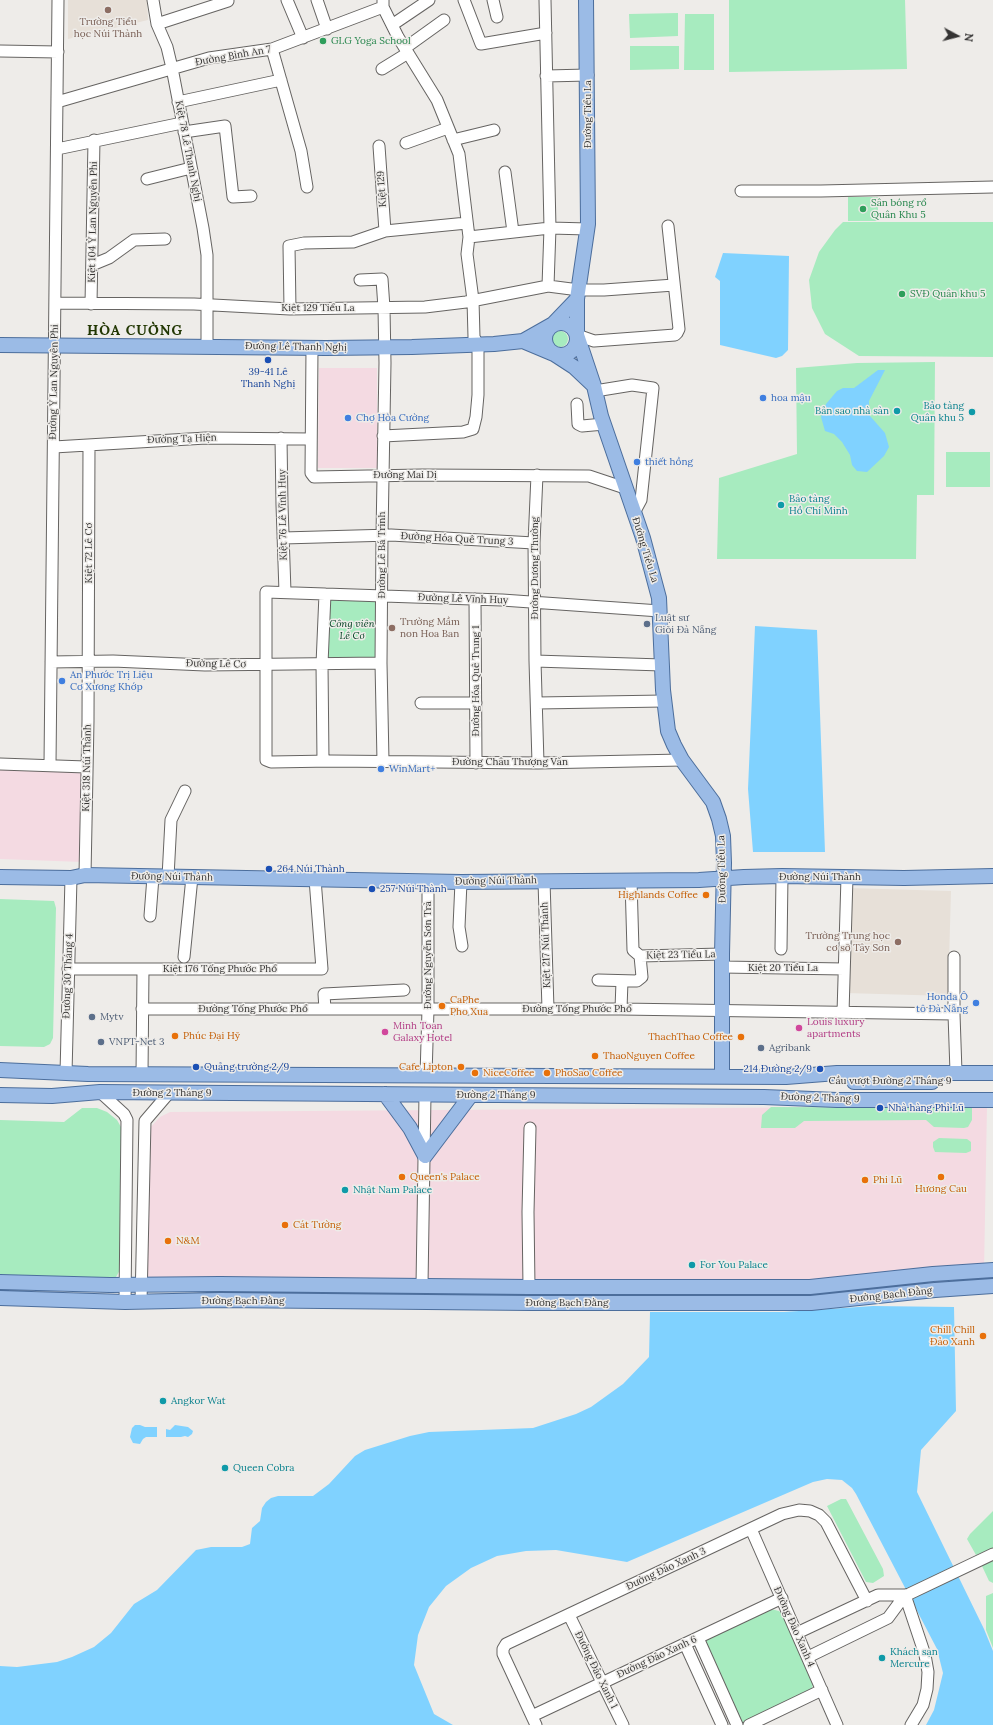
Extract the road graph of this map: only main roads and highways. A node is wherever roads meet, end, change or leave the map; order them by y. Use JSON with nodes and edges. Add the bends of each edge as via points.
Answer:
{"nodes":[{"id":1,"x":586,"y":0,"type":"edge"},
{"id":2,"x":578,"y":294,"type":"junction"},
{"id":3,"x":553,"y":324,"type":"junction"},
{"id":4,"x":577,"y":335,"type":"junction"},
{"id":5,"x":523,"y":341,"type":"junction"},
{"id":6,"x":0,"y":345,"type":"edge"},
{"id":7,"x":554,"y":354,"type":"junction"},
{"id":8,"x":595,"y":388,"type":"junction"},
{"id":9,"x":993,"y":876,"type":"edge"},
{"id":10,"x":0,"y":877,"type":"edge"},
{"id":11,"x":723,"y":878,"type":"junction"},
{"id":12,"x":0,"y":1070,"type":"edge"},
{"id":13,"x":66,"y":1073,"type":"junction"},
{"id":14,"x":993,"y":1073,"type":"edge"},
{"id":15,"x":426,"y":1076,"type":"junction"},
{"id":16,"x":722,"y":1076,"type":"junction"},
{"id":17,"x":786,"y":1077,"type":"junction"},
{"id":18,"x":993,"y":1082,"type":"edge"},
{"id":19,"x":837,"y":1087,"type":"junction"},
{"id":20,"x":993,"y":1090,"type":"edge"},
{"id":21,"x":0,"y":1094,"type":"edge"},
{"id":22,"x":66,"y":1094,"type":"junction"},
{"id":23,"x":385,"y":1094,"type":"junction"},
{"id":24,"x":425,"y":1095,"type":"junction"},
{"id":25,"x":471,"y":1095,"type":"junction"},
{"id":26,"x":786,"y":1097,"type":"junction"},
{"id":27,"x":993,"y":1100,"type":"edge"},
{"id":28,"x":993,"y":1270,"type":"edge"},
{"id":29,"x":978,"y":1271,"type":"junction"},
{"id":30,"x":4,"y":1282,"type":"edge"},
{"id":31,"x":220,"y":1284,"type":"junction"},
{"id":32,"x":316,"y":1285,"type":"junction"},
{"id":33,"x":422,"y":1286,"type":"junction"},
{"id":34,"x":993,"y":1286,"type":"edge"},
{"id":35,"x":529,"y":1287,"type":"junction"},
{"id":36,"x":635,"y":1287,"type":"junction"},
{"id":37,"x":810,"y":1287,"type":"junction"},
{"id":38,"x":978,"y":1288,"type":"junction"},
{"id":39,"x":4,"y":1298,"type":"edge"},
{"id":40,"x":220,"y":1300,"type":"junction"},
{"id":41,"x":317,"y":1302,"type":"junction"},
{"id":42,"x":427,"y":1302,"type":"junction"},
{"id":43,"x":530,"y":1303,"type":"junction"},
{"id":44,"x":811,"y":1303,"type":"junction"},
{"id":45,"x":636,"y":1304,"type":"junction"}],
"edges":[{"from":1,"to":2,"type":"main road","name":"Đường Tiểu La","via":[[588,229]]},
{"from":2,"to":3,"type":"main road"},
{"from":2,"to":4,"type":"main road","name":"Đường Tiểu La"},
{"from":3,"to":4,"type":"main road","via":[[568,324]]},
{"from":3,"to":5,"type":"main road","name":"Đường Lê Thanh Nghị"},
{"from":3,"to":7,"type":"main road","via":[[546,332],[545,342],[546,347]]},
{"from":4,"to":7,"type":"main road","via":[[573,350],[564,355]]},
{"from":4,"to":8,"type":"main road","name":"Đường Tiểu La"},
{"from":5,"to":6,"type":"main road","name":"Đường Lê Thanh Nghị","via":[[385,348]]},
{"from":5,"to":7,"type":"main road","name":"Đường Lê Thanh Nghị"},
{"from":7,"to":8,"type":"main road","via":[[574,367]]},
{"from":8,"to":11,"type":"main road","name":"Đường Tiểu La","via":[[604,424],[651,565],[660,611],[668,731],[682,760],[713,802],[720,819],[724,849]]},
{"from":9,"to":11,"type":"main road","name":"Đường Núi Thành"},
{"from":10,"to":11,"type":"main road","name":"Đường Núi Thành","via":[[192,877],[428,882]]},
{"from":11,"to":16,"type":"main road","name":"Đường Tiểu La"},
{"from":12,"to":13,"type":"main road","name":"Đường 2 Tháng 9"},
{"from":13,"to":15,"type":"main road","name":"Đường 2 Tháng 9"},
{"from":13,"to":22,"type":"main road"},
{"from":14,"to":17,"type":"main road","name":"Đường 2 Tháng 9","via":[[837,1073]]},
{"from":15,"to":16,"type":"main road","name":"Đường 2 Tháng 9"},
{"from":15,"to":24,"type":"main road"},
{"from":16,"to":17,"type":"main road","name":"Đường 2 Tháng 9"},
{"from":17,"to":19,"type":"main road","name":"Cầu vượt Đường 2 Tháng 9"},
{"from":18,"to":19,"type":"main road","name":"Cầu vượt Đường 2 Tháng 9"},
{"from":19,"to":20,"type":"main road","name":"Cầu vượt Đường 2 Tháng 9"},
{"from":19,"to":26,"type":"main road","name":"Cầu vượt Đường 2 Tháng 9"},
{"from":21,"to":22,"type":"main road","name":"Đường 2 Tháng 9"},
{"from":22,"to":23,"type":"main road","name":"Đường 2 Tháng 9"},
{"from":23,"to":24,"type":"main road","name":"Đường 2 Tháng 9"},
{"from":23,"to":25,"type":"main road","via":[[410,1128],[425,1156]]},
{"from":24,"to":25,"type":"main road","name":"Đường 2 Tháng 9"},
{"from":25,"to":26,"type":"main road","name":"Đường 2 Tháng 9"},
{"from":26,"to":27,"type":"main road","name":"Đường 2 Tháng 9","via":[[837,1100]]},
{"from":28,"to":29,"type":"main road","name":"Đường Bạch Đằng"},
{"from":29,"to":37,"type":"main road","name":"Đường Bạch Đằng"},
{"from":29,"to":38,"type":"main road"},
{"from":30,"to":31,"type":"main road","name":"Đường Bạch Đằng"},
{"from":30,"to":39,"type":"main road"},
{"from":31,"to":32,"type":"main road","name":"Đường Bạch Đằng"},
{"from":31,"to":40,"type":"main road"},
{"from":32,"to":33,"type":"main road","name":"Đường Bạch Đằng"},
{"from":32,"to":41,"type":"main road"},
{"from":33,"to":35,"type":"main road","name":"Đường Bạch Đằng"},
{"from":33,"to":42,"type":"main road"},
{"from":34,"to":38,"type":"main road","name":"Đường Bạch Đằng"},
{"from":35,"to":36,"type":"main road","name":"Đường Bạch Đằng"},
{"from":35,"to":43,"type":"main road"},
{"from":36,"to":37,"type":"main road","name":"Đường Bạch Đằng"},
{"from":36,"to":45,"type":"main road"},
{"from":37,"to":44,"type":"main road"},
{"from":38,"to":44,"type":"main road","name":"Đường Bạch Đằng"},
{"from":39,"to":40,"type":"main road","name":"Đường Bạch Đằng","via":[[125,1302]]},
{"from":40,"to":41,"type":"main road","name":"Đường Bạch Đằng"},
{"from":41,"to":42,"type":"main road","name":"Đường Bạch Đằng"},
{"from":42,"to":43,"type":"main road","name":"Đường Bạch Đằng"},
{"from":43,"to":45,"type":"main road","name":"Đường Bạch Đằng"},
{"from":44,"to":45,"type":"main road","name":"Đường Bạch Đằng"}]}
